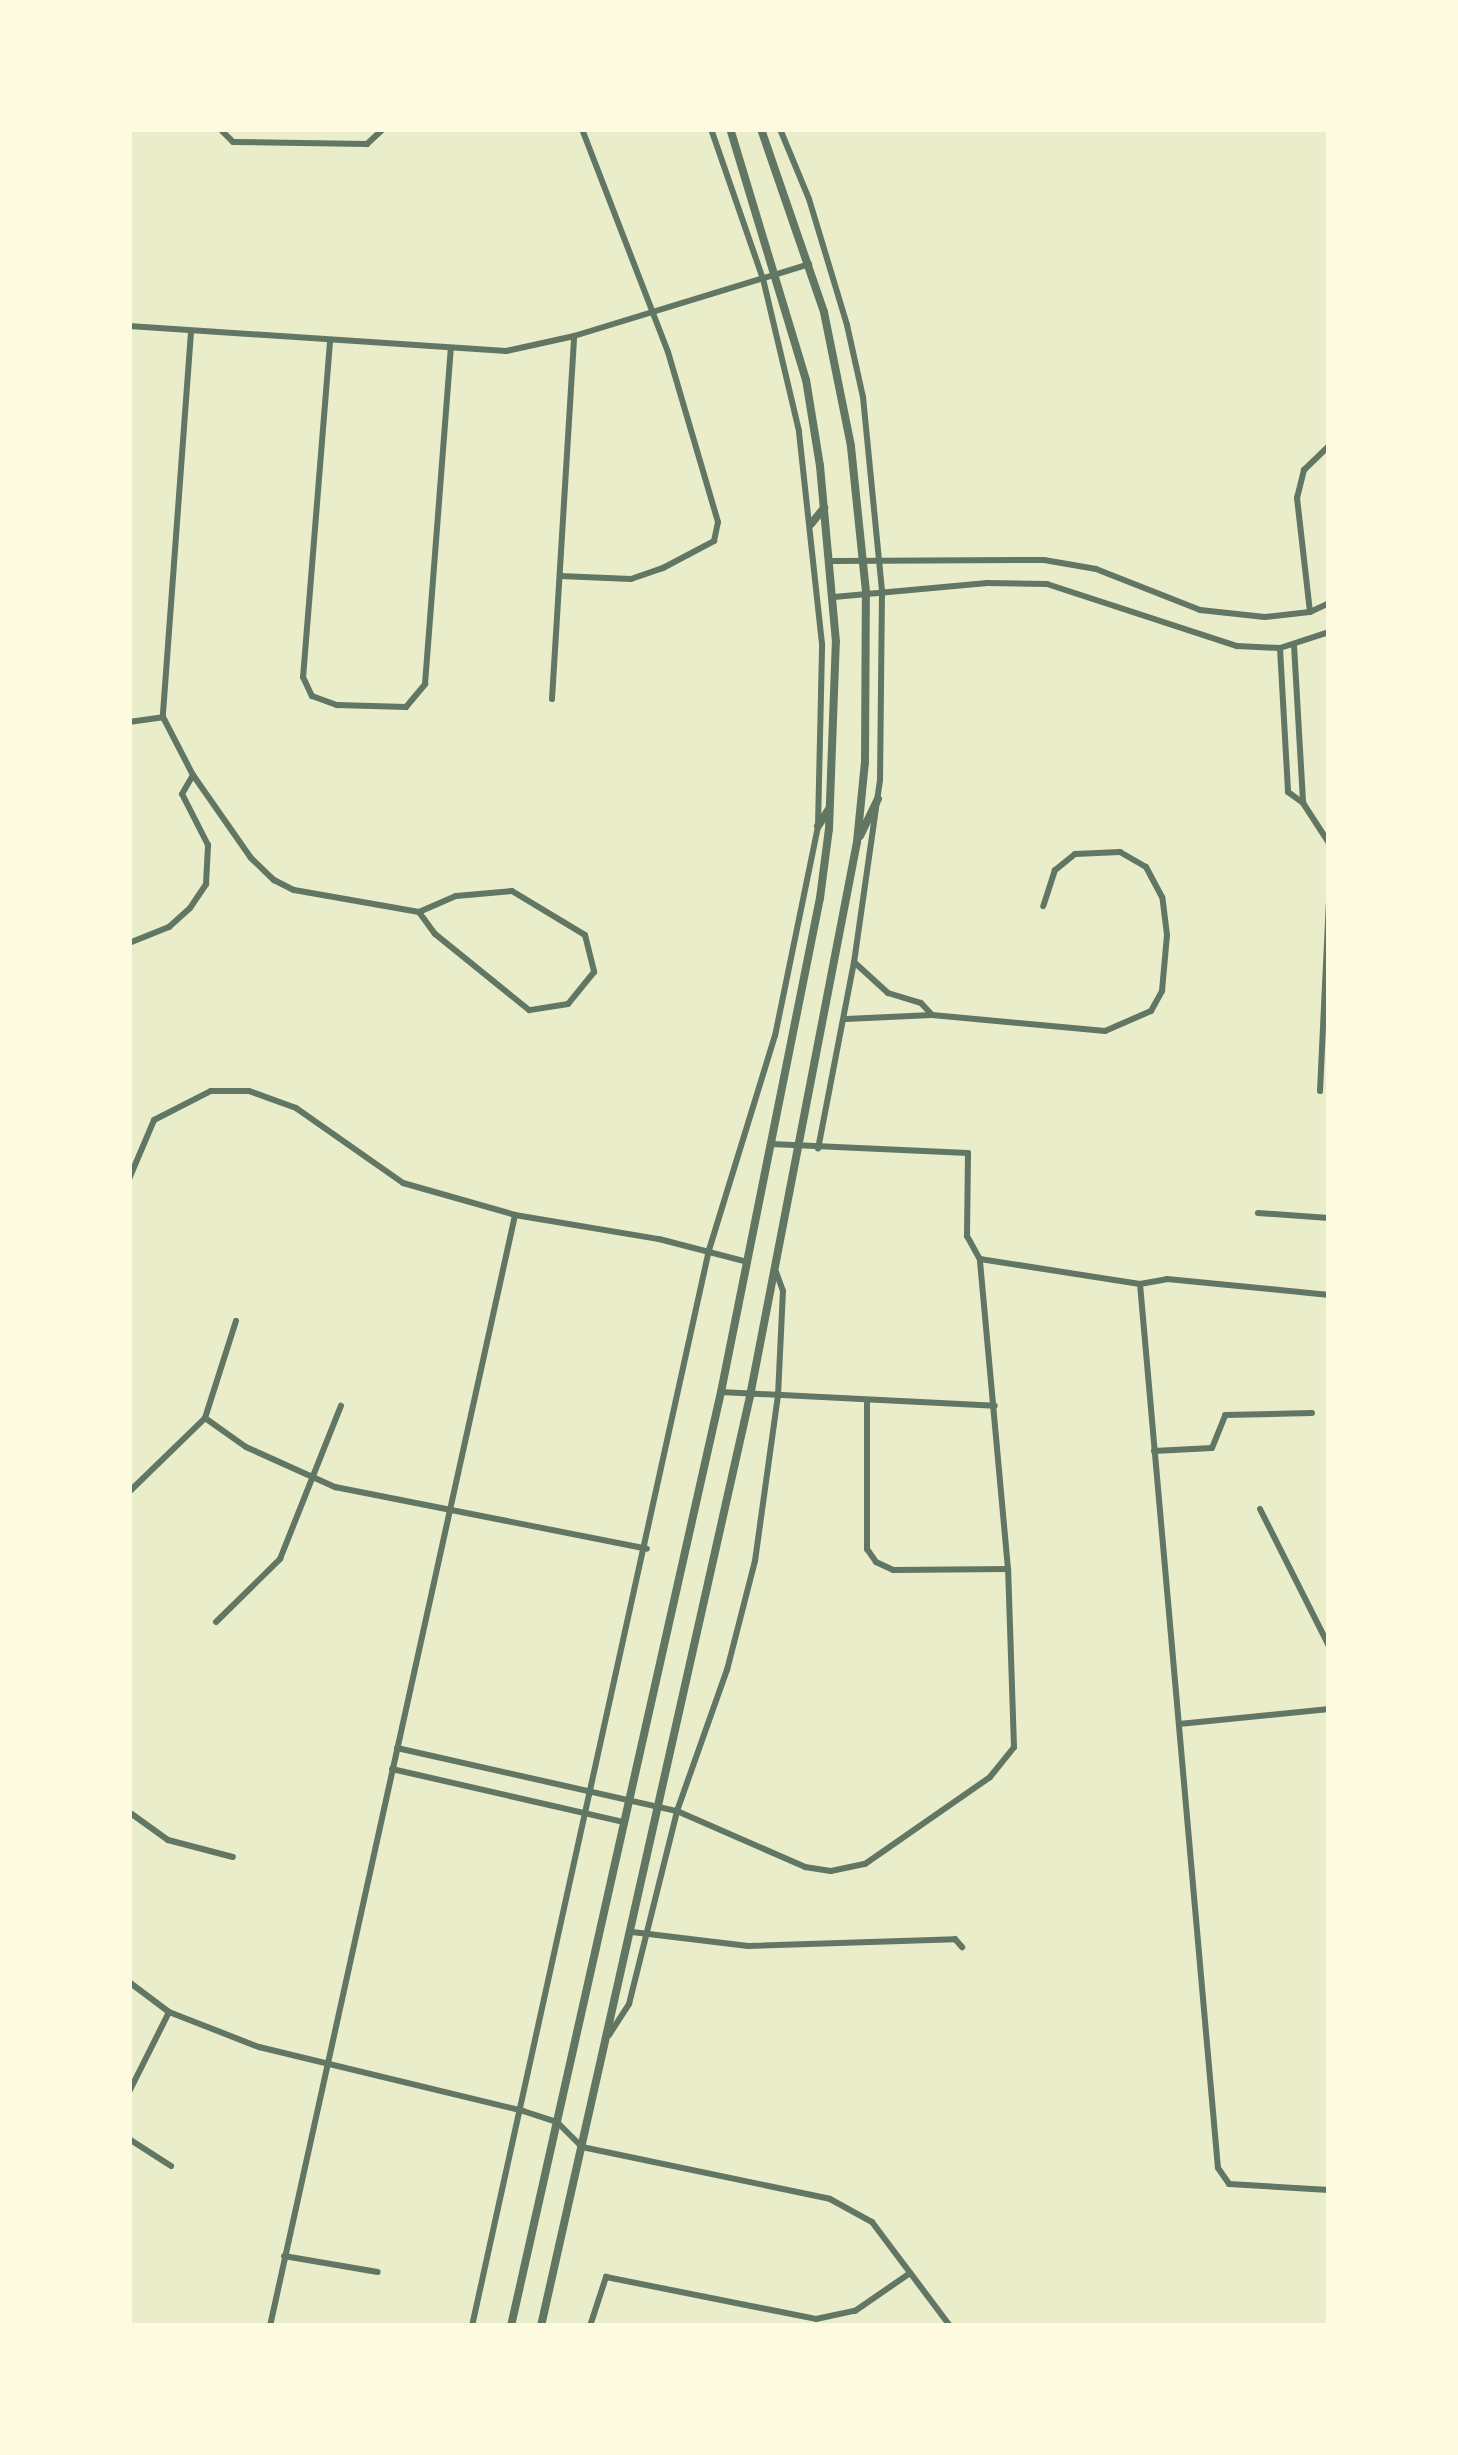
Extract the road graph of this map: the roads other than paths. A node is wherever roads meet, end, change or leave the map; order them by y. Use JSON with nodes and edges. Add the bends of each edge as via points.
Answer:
{"nodes":[{"id":1,"x":220,"y":129,"type":"edge"},
{"id":2,"x":383,"y":129,"type":"edge"},
{"id":3,"x":582,"y":129,"type":"edge"},
{"id":4,"x":711,"y":129,"type":"edge"},
{"id":5,"x":730,"y":129,"type":"edge"},
{"id":6,"x":761,"y":129,"type":"edge"},
{"id":7,"x":780,"y":129,"type":"edge"},
{"id":8,"x":809,"y":264,"type":"junction"},
{"id":9,"x":777,"y":274,"type":"junction"},
{"id":10,"x":764,"y":279,"type":"junction"},
{"id":11,"x":651,"y":313,"type":"junction"},
{"id":12,"x":129,"y":326,"type":"edge"},
{"id":13,"x":190,"y":332,"type":"junction"},
{"id":14,"x":574,"y":336,"type":"junction"},
{"id":15,"x":330,"y":341,"type":"junction"},
{"id":16,"x":451,"y":349,"type":"junction"},
{"id":17,"x":1329,"y":446,"type":"edge"},
{"id":18,"x":825,"y":506,"type":"junction"},
{"id":19,"x":811,"y":524,"type":"junction"},
{"id":20,"x":862,"y":558,"type":"junction"},
{"id":21,"x":880,"y":558,"type":"junction"},
{"id":22,"x":833,"y":561,"type":"junction"},
{"id":23,"x":560,"y":576,"type":"junction"},
{"id":24,"x":882,"y":591,"type":"junction"},
{"id":25,"x":866,"y":592,"type":"junction"},
{"id":26,"x":834,"y":597,"type":"junction"},
{"id":27,"x":1329,"y":603,"type":"edge"},
{"id":28,"x":1310,"y":612,"type":"junction"},
{"id":29,"x":1329,"y":632,"type":"edge"},
{"id":30,"x":836,"y":642,"type":"junction"},
{"id":31,"x":822,"y":644,"type":"junction"},
{"id":32,"x":1294,"y":645,"type":"junction"},
{"id":33,"x":1280,"y":648,"type":"junction"},
{"id":34,"x":552,"y":700,"type":"dead end"},
{"id":35,"x":163,"y":717,"type":"junction"},
{"id":36,"x":129,"y":722,"type":"edge"},
{"id":37,"x":193,"y":776,"type":"junction"},
{"id":38,"x":878,"y":799,"type":"junction"},
{"id":39,"x":1303,"y":803,"type":"junction"},
{"id":40,"x":830,"y":808,"type":"junction"},
{"id":41,"x":818,"y":826,"type":"junction"},
{"id":42,"x":857,"y":842,"type":"junction"},
{"id":43,"x":1329,"y":843,"type":"edge"},
{"id":44,"x":1329,"y":903,"type":"edge"},
{"id":45,"x":1043,"y":906,"type":"dead end"},
{"id":46,"x":419,"y":912,"type":"junction"},
{"id":47,"x":129,"y":943,"type":"edge"},
{"id":48,"x":854,"y":962,"type":"junction"},
{"id":49,"x":932,"y":1015,"type":"junction"},
{"id":50,"x":844,"y":1019,"type":"junction"},
{"id":51,"x":1321,"y":1091,"type":"dead end"},
{"id":52,"x":771,"y":1144,"type":"junction"},
{"id":53,"x":797,"y":1148,"type":"junction"},
{"id":54,"x":818,"y":1149,"type":"junction"},
{"id":55,"x":129,"y":1179,"type":"edge"},
{"id":56,"x":1258,"y":1213,"type":"dead end"},
{"id":57,"x":515,"y":1215,"type":"junction"},
{"id":58,"x":1329,"y":1218,"type":"edge"},
{"id":59,"x":710,"y":1250,"type":"junction"},
{"id":60,"x":980,"y":1259,"type":"junction"},
{"id":61,"x":744,"y":1261,"type":"junction"},
{"id":62,"x":772,"y":1263,"type":"junction"},
{"id":63,"x":1140,"y":1284,"type":"junction"},
{"id":64,"x":1329,"y":1295,"type":"edge"},
{"id":65,"x":236,"y":1321,"type":"dead end"},
{"id":66,"x":721,"y":1392,"type":"junction"},
{"id":67,"x":750,"y":1396,"type":"junction"},
{"id":68,"x":778,"y":1396,"type":"junction"},
{"id":69,"x":867,"y":1402,"type":"junction"},
{"id":70,"x":340,"y":1406,"type":"dead end"},
{"id":71,"x":995,"y":1406,"type":"junction"},
{"id":72,"x":1312,"y":1413,"type":"dead end"},
{"id":73,"x":205,"y":1418,"type":"junction"},
{"id":74,"x":1154,"y":1451,"type":"junction"},
{"id":75,"x":311,"y":1476,"type":"junction"},
{"id":76,"x":129,"y":1492,"type":"edge"},
{"id":77,"x":1260,"y":1509,"type":"dead end"},
{"id":78,"x":446,"y":1512,"type":"junction"},
{"id":79,"x":647,"y":1549,"type":"junction"},
{"id":80,"x":1008,"y":1569,"type":"junction"},
{"id":81,"x":216,"y":1622,"type":"dead end"},
{"id":82,"x":1329,"y":1646,"type":"edge"},
{"id":83,"x":1329,"y":1709,"type":"edge"},
{"id":84,"x":1179,"y":1724,"type":"junction"},
{"id":85,"x":397,"y":1748,"type":"junction"},
{"id":86,"x":392,"y":1769,"type":"junction"},
{"id":87,"x":591,"y":1789,"type":"junction"},
{"id":88,"x":629,"y":1799,"type":"junction"},
{"id":89,"x":660,"y":1808,"type":"junction"},
{"id":90,"x":677,"y":1811,"type":"junction"},
{"id":91,"x":585,"y":1812,"type":"junction"},
{"id":92,"x":129,"y":1813,"type":"edge"},
{"id":93,"x":624,"y":1822,"type":"junction"},
{"id":94,"x":233,"y":1857,"type":"dead end"},
{"id":95,"x":632,"y":1932,"type":"junction"},
{"id":96,"x":645,"y":1934,"type":"junction"},
{"id":97,"x":962,"y":1947,"type":"dead end"},
{"id":98,"x":129,"y":1982,"type":"edge"},
{"id":99,"x":169,"y":2012,"type":"junction"},
{"id":100,"x":608,"y":2036,"type":"junction"},
{"id":101,"x":326,"y":2063,"type":"junction"},
{"id":102,"x":129,"y":2092,"type":"edge"},
{"id":103,"x":523,"y":2111,"type":"junction"},
{"id":104,"x":557,"y":2122,"type":"junction"},
{"id":105,"x":129,"y":2139,"type":"edge"},
{"id":106,"x":582,"y":2147,"type":"junction"},
{"id":107,"x":171,"y":2166,"type":"dead end"},
{"id":108,"x":1329,"y":2190,"type":"edge"},
{"id":109,"x":284,"y":2256,"type":"junction"},
{"id":110,"x":378,"y":2272,"type":"dead end"},
{"id":111,"x":910,"y":2273,"type":"junction"},
{"id":112,"x":270,"y":2326,"type":"edge"},
{"id":113,"x":472,"y":2326,"type":"edge"},
{"id":114,"x":511,"y":2326,"type":"edge"},
{"id":115,"x":541,"y":2326,"type":"edge"},
{"id":116,"x":590,"y":2326,"type":"edge"},
{"id":117,"x":950,"y":2326,"type":"edge"}],
"edges":[{"from":1,"to":2,"type":"street","via":[[233,142],[367,144]]},
{"from":3,"to":11,"type":"street"},
{"from":4,"to":10,"type":"street"},
{"from":5,"to":9,"type":"street"},
{"from":6,"to":8,"type":"street"},
{"from":7,"to":21,"type":"street","via":[[848,326]]},
{"from":8,"to":9,"type":"street"},
{"from":8,"to":20,"type":"street","via":[[850,446]]},
{"from":9,"to":10,"type":"street"},
{"from":9,"to":18,"type":"street","via":[[806,380]]},
{"from":10,"to":11,"type":"street"},
{"from":10,"to":19,"type":"street","via":[[792,391]]},
{"from":11,"to":14,"type":"street"},
{"from":11,"to":23,"type":"street","via":[[718,522],[713,541],[632,578]]},
{"from":12,"to":13,"type":"street"},
{"from":13,"to":15,"type":"street"},
{"from":13,"to":35,"type":"street"},
{"from":14,"to":16,"type":"street","via":[[506,351]]},
{"from":14,"to":23,"type":"street"},
{"from":15,"to":16,"type":"street"},
{"from":15,"to":16,"type":"street","via":[[303,677],[312,696],[337,704],[406,706],[425,684]]},
{"from":17,"to":28,"type":"street","via":[[1304,470],[1297,498]]},
{"from":18,"to":19,"type":"street"},
{"from":18,"to":22,"type":"street"},
{"from":19,"to":31,"type":"street"},
{"from":20,"to":21,"type":"street"},
{"from":20,"to":22,"type":"street"},
{"from":20,"to":25,"type":"street"},
{"from":21,"to":24,"type":"street"},
{"from":21,"to":28,"type":"street","via":[[1044,560],[1096,569],[1200,610]]},
{"from":22,"to":26,"type":"street"},
{"from":23,"to":34,"type":"street"},
{"from":24,"to":25,"type":"street"},
{"from":24,"to":33,"type":"street","via":[[1047,584],[1196,636]]},
{"from":24,"to":38,"type":"street"},
{"from":25,"to":26,"type":"street"},
{"from":25,"to":42,"type":"street"},
{"from":26,"to":30,"type":"street"},
{"from":27,"to":28,"type":"street"},
{"from":29,"to":32,"type":"street"},
{"from":30,"to":31,"type":"street"},
{"from":30,"to":40,"type":"street"},
{"from":31,"to":41,"type":"street"},
{"from":32,"to":33,"type":"street"},
{"from":32,"to":39,"type":"street"},
{"from":33,"to":39,"type":"street","via":[[1285,781]]},
{"from":35,"to":36,"type":"street"},
{"from":35,"to":37,"type":"street"},
{"from":37,"to":46,"type":"street","via":[[274,880]]},
{"from":37,"to":47,"type":"street","via":[[182,794],[208,845],[206,884],[169,927]]},
{"from":38,"to":42,"type":"street"},
{"from":38,"to":48,"type":"street"},
{"from":39,"to":43,"type":"street"},
{"from":40,"to":41,"type":"street"},
{"from":40,"to":52,"type":"street"},
{"from":41,"to":59,"type":"street","via":[[775,1036]]},
{"from":42,"to":53,"type":"street"},
{"from":44,"to":51,"type":"street"},
{"from":45,"to":49,"type":"street","via":[[1055,870],[1075,854],[1120,852],[1146,867],[1162,897],[1167,935],[1162,991],[1151,1011],[1105,1031]]},
{"from":46,"to":46,"type":"street","via":[[530,1010],[568,1004],[593,972],[585,935],[512,891],[456,896]]},
{"from":48,"to":49,"type":"street","via":[[888,993]]},
{"from":48,"to":50,"type":"street"},
{"from":49,"to":50,"type":"street"},
{"from":50,"to":54,"type":"street"},
{"from":52,"to":53,"type":"street"},
{"from":52,"to":61,"type":"street"},
{"from":53,"to":54,"type":"street"},
{"from":53,"to":62,"type":"street"},
{"from":54,"to":60,"type":"street","via":[[968,1154],[967,1236]]},
{"from":55,"to":57,"type":"street","via":[[154,1120],[211,1091],[249,1091],[296,1108],[403,1184]]},
{"from":56,"to":58,"type":"street"},
{"from":57,"to":59,"type":"street"},
{"from":57,"to":78,"type":"street"},
{"from":59,"to":61,"type":"street"},
{"from":59,"to":79,"type":"street"},
{"from":60,"to":63,"type":"street"},
{"from":60,"to":71,"type":"street"},
{"from":61,"to":66,"type":"street"},
{"from":62,"to":67,"type":"street"},
{"from":62,"to":68,"type":"street","via":[[783,1291]]},
{"from":63,"to":64,"type":"street","via":[[1167,1279]]},
{"from":63,"to":74,"type":"street"},
{"from":65,"to":73,"type":"street"},
{"from":66,"to":67,"type":"street"},
{"from":66,"to":88,"type":"street"},
{"from":67,"to":68,"type":"street"},
{"from":67,"to":89,"type":"street"},
{"from":68,"to":69,"type":"street"},
{"from":68,"to":90,"type":"street","via":[[746,1597]]},
{"from":69,"to":71,"type":"street"},
{"from":69,"to":80,"type":"street","via":[[867,1549],[876,1562],[893,1570]]},
{"from":70,"to":75,"type":"street"},
{"from":71,"to":80,"type":"street"},
{"from":72,"to":74,"type":"street","via":[[1225,1415],[1212,1448]]},
{"from":73,"to":75,"type":"street"},
{"from":73,"to":76,"type":"street"},
{"from":74,"to":84,"type":"street"},
{"from":75,"to":78,"type":"street"},
{"from":75,"to":81,"type":"street","via":[[280,1559]]},
{"from":77,"to":82,"type":"street"},
{"from":78,"to":79,"type":"street"},
{"from":78,"to":85,"type":"street"},
{"from":79,"to":87,"type":"street"},
{"from":80,"to":90,"type":"street","via":[[1017,1732],[1009,1758],[990,1777],[865,1864],[831,1871],[782,1860]]},
{"from":83,"to":84,"type":"street"},
{"from":84,"to":108,"type":"street","via":[[1218,2168],[1229,2184]]},
{"from":85,"to":86,"type":"street"},
{"from":85,"to":87,"type":"street"},
{"from":86,"to":91,"type":"street"},
{"from":86,"to":101,"type":"street"},
{"from":87,"to":88,"type":"street"},
{"from":87,"to":91,"type":"street"},
{"from":88,"to":89,"type":"street"},
{"from":88,"to":93,"type":"street"},
{"from":89,"to":90,"type":"street"},
{"from":89,"to":95,"type":"street"},
{"from":90,"to":96,"type":"street"},
{"from":91,"to":93,"type":"street"},
{"from":91,"to":103,"type":"street"},
{"from":92,"to":94,"type":"street","via":[[168,1840]]},
{"from":93,"to":104,"type":"street"},
{"from":95,"to":96,"type":"street"},
{"from":95,"to":100,"type":"street"},
{"from":96,"to":97,"type":"street","via":[[800,1948],[955,1939]]},
{"from":96,"to":100,"type":"street","via":[[629,2004]]},
{"from":98,"to":99,"type":"street"},
{"from":99,"to":101,"type":"street"},
{"from":99,"to":102,"type":"street"},
{"from":100,"to":106,"type":"street"},
{"from":101,"to":103,"type":"street"},
{"from":101,"to":109,"type":"street"},
{"from":103,"to":104,"type":"street"},
{"from":103,"to":113,"type":"street"},
{"from":104,"to":106,"type":"street"},
{"from":104,"to":114,"type":"street"},
{"from":105,"to":107,"type":"street"},
{"from":106,"to":111,"type":"street","via":[[830,2199],[872,2222]]},
{"from":106,"to":115,"type":"street"},
{"from":109,"to":110,"type":"street"},
{"from":109,"to":112,"type":"street"},
{"from":111,"to":116,"type":"street","via":[[855,2311],[815,2320],[606,2277]]},
{"from":111,"to":117,"type":"street"}]}
